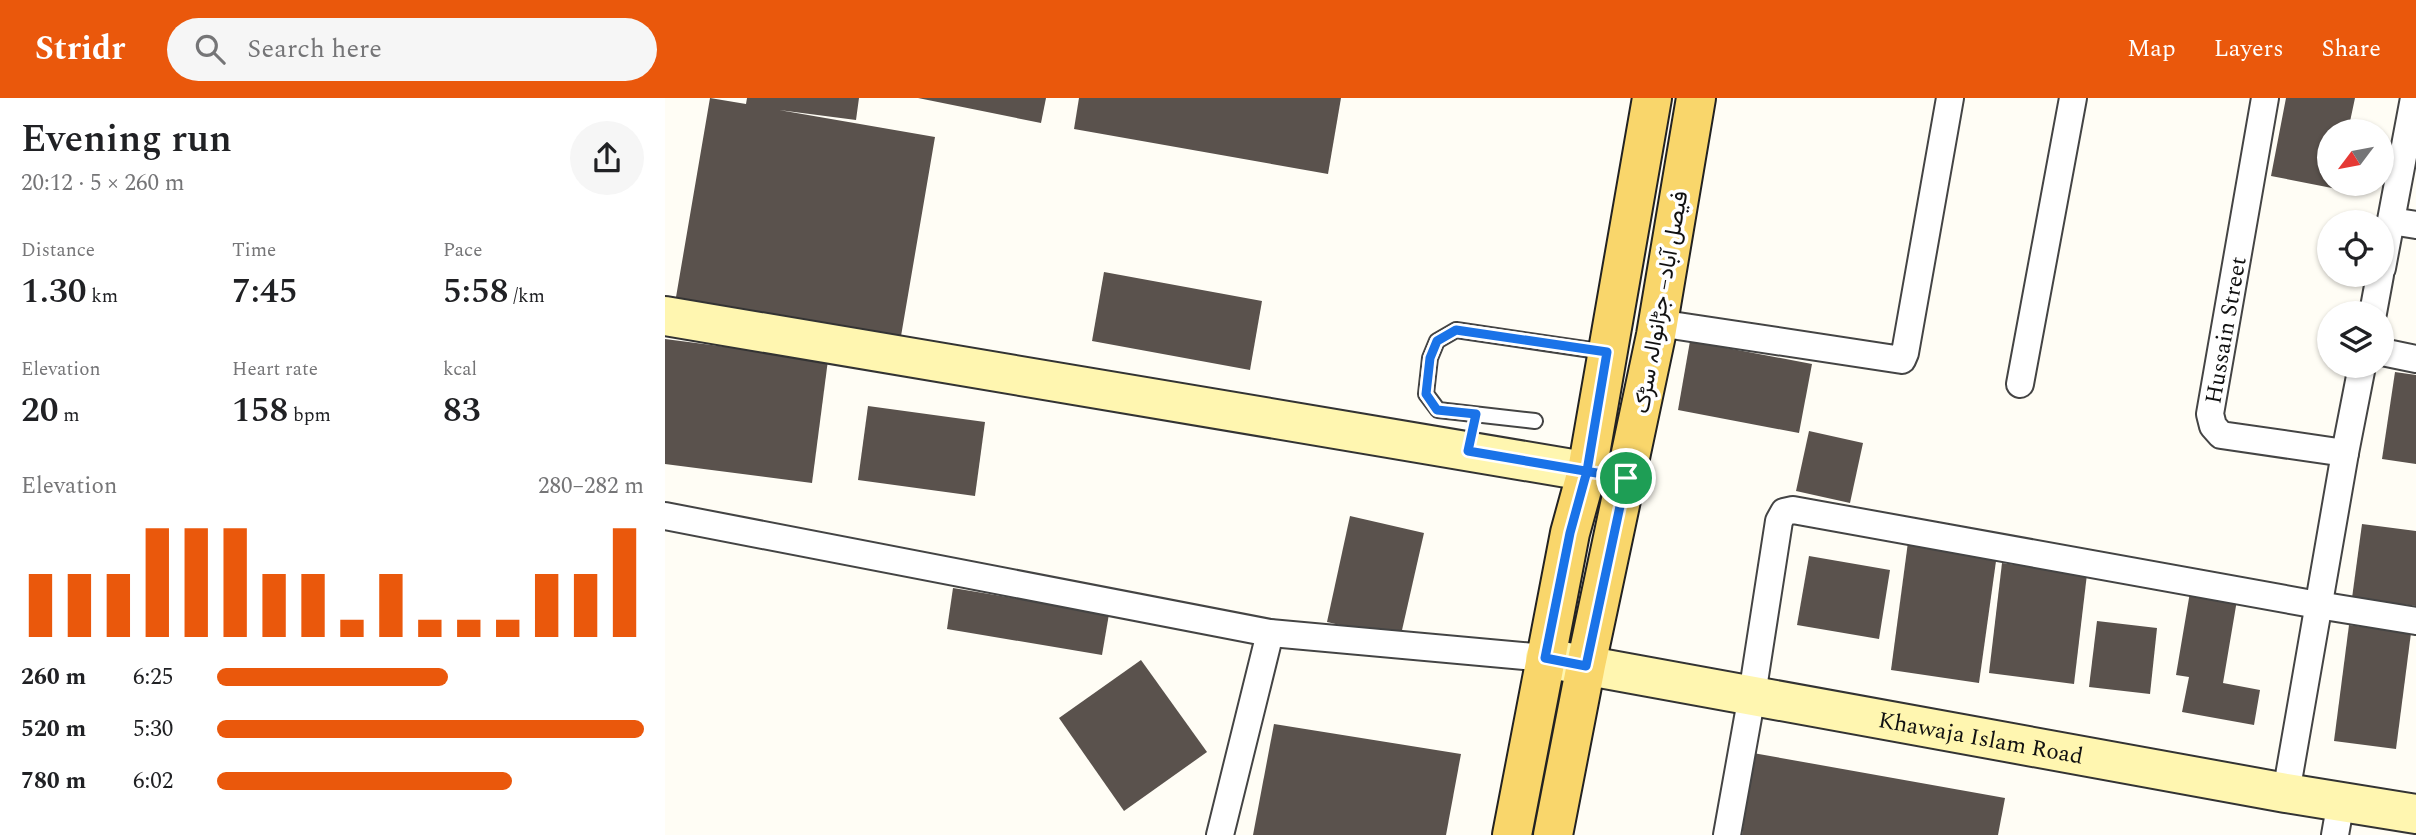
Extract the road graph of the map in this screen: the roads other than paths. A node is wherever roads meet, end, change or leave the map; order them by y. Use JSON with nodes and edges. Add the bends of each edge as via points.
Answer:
{"nodes":[{"id":1,"x":1652,"y":98,"type":"edge"},
{"id":2,"x":1696,"y":98,"type":"edge"},
{"id":3,"x":1950,"y":98,"type":"edge"},
{"id":4,"x":2073,"y":98,"type":"edge"},
{"id":5,"x":2265,"y":98,"type":"edge"},
{"id":6,"x":2414,"y":98,"type":"edge"},
{"id":7,"x":2404,"y":223,"type":"edge"},
{"id":8,"x":2394,"y":243,"type":"edge"},
{"id":9,"x":665,"y":316,"type":"edge"},
{"id":10,"x":1658,"y":323,"type":"junction"},
{"id":11,"x":1607,"y":352,"type":"junction"},
{"id":12,"x":2394,"y":354,"type":"edge"},
{"id":13,"x":2416,"y":359,"type":"edge"},
{"id":14,"x":2360,"y":378,"type":"edge"},
{"id":15,"x":2020,"y":384,"type":"dead end"},
{"id":16,"x":1535,"y":421,"type":"dead end"},
{"id":17,"x":1472,"y":433,"type":"junction"},
{"id":18,"x":2345,"y":453,"type":"junction"},
{"id":19,"x":1587,"y":471,"type":"junction"},
{"id":20,"x":1626,"y":478,"type":"junction"},
{"id":21,"x":665,"y":516,"type":"edge"},
{"id":22,"x":2318,"y":605,"type":"junction"},
{"id":23,"x":2416,"y":621,"type":"edge"},
{"id":24,"x":1271,"y":633,"type":"junction"},
{"id":25,"x":1545,"y":658,"type":"junction"},
{"id":26,"x":1586,"y":666,"type":"junction"},
{"id":27,"x":1752,"y":695,"type":"junction"},
{"id":28,"x":2286,"y":793,"type":"junction"},
{"id":29,"x":2416,"y":814,"type":"edge"},
{"id":30,"x":2338,"y":818,"type":"edge"},
{"id":31,"x":1220,"y":835,"type":"edge"},
{"id":32,"x":1512,"y":835,"type":"edge"},
{"id":33,"x":1553,"y":835,"type":"edge"},
{"id":34,"x":1727,"y":835,"type":"edge"}],
"edges":[{"from":1,"to":11,"type":"main road","name":"فیصل آباد– جڑانوالہ سڑک"},
{"from":2,"to":10,"type":"main road","name":"فیصل آباد– جڑانوالہ سڑک"},
{"from":3,"to":10,"type":"street","via":[[1902,360]]},
{"from":4,"to":15,"type":"street"},
{"from":5,"to":18,"type":"street","name":"Hussain Street","via":[[2210,414],[2221,435]]},
{"from":6,"to":7,"type":"street"},
{"from":7,"to":8,"type":"street"},
{"from":9,"to":17,"type":"street"},
{"from":10,"to":20,"type":"main road","name":"فیصل آباد– جڑانوالہ سڑک"},
{"from":11,"to":17,"type":"lane","via":[[1456,330],[1437,341],[1426,394],[1437,410]]},
{"from":11,"to":19,"type":"main road","name":"فیصل آباد– جڑانوالہ سڑک"},
{"from":12,"to":13,"type":"street"},
{"from":14,"to":18,"type":"street"},
{"from":16,"to":17,"type":"lane"},
{"from":17,"to":19,"type":"street"},
{"from":18,"to":22,"type":"street"},
{"from":19,"to":20,"type":"street"},
{"from":19,"to":25,"type":"main road","name":"فیصل آباد– جڑانوالہ سڑک"},
{"from":20,"to":26,"type":"main road","name":"فیصل آباد– جڑانوالہ سڑک"},
{"from":21,"to":24,"type":"street"},
{"from":22,"to":23,"type":"street"},
{"from":22,"to":27,"type":"street","via":[[1793,510],[1784,512],[1779,521]]},
{"from":22,"to":28,"type":"street"},
{"from":24,"to":25,"type":"street"},
{"from":24,"to":31,"type":"street"},
{"from":25,"to":26,"type":"street","name":"Khawaja Islam Road"},
{"from":25,"to":32,"type":"main road","name":"فیصل آباد– جڑانوالہ سڑک"},
{"from":26,"to":27,"type":"street","name":"Khawaja Islam Road"},
{"from":26,"to":33,"type":"main road","name":"فیصل آباد– جڑانوالہ سڑک"},
{"from":27,"to":28,"type":"street","name":"Khawaja Islam Road"},
{"from":27,"to":34,"type":"street"},
{"from":28,"to":30,"type":"street","name":"Khawaja Islam Road"},
{"from":29,"to":30,"type":"street","name":"Khawaja Islam Road"}]}
